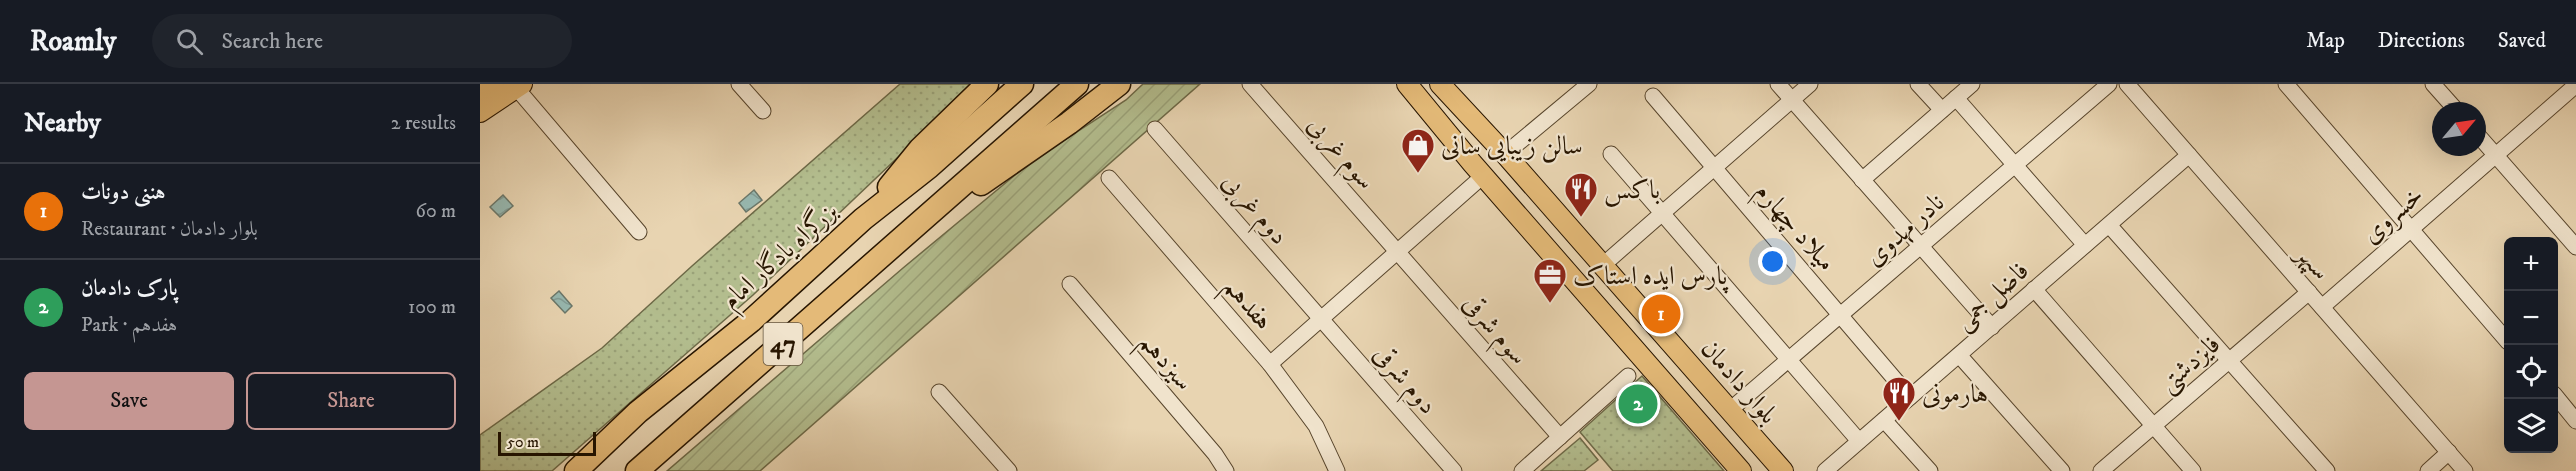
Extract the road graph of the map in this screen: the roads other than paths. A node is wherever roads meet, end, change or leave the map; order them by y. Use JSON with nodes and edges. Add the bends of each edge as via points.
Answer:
{"nodes":[{"id":1,"x":494,"y":84,"type":"edge"},
{"id":2,"x":739,"y":84,"type":"edge"},
{"id":3,"x":987,"y":84,"type":"edge"},
{"id":4,"x":1022,"y":84,"type":"edge"},
{"id":5,"x":1077,"y":84,"type":"edge"},
{"id":6,"x":1119,"y":84,"type":"edge"},
{"id":7,"x":1250,"y":84,"type":"edge"},
{"id":8,"x":1407,"y":84,"type":"edge"},
{"id":9,"x":1440,"y":84,"type":"edge"},
{"id":10,"x":1589,"y":84,"type":"edge"},
{"id":11,"x":1778,"y":84,"type":"edge"},
{"id":12,"x":1810,"y":84,"type":"edge"},
{"id":13,"x":1918,"y":84,"type":"edge"},
{"id":14,"x":1972,"y":84,"type":"edge"},
{"id":15,"x":2109,"y":84,"type":"edge"},
{"id":16,"x":2286,"y":84,"type":"edge"},
{"id":17,"x":2433,"y":84,"type":"edge"},
{"id":18,"x":517,"y":85,"type":"edge"},
{"id":19,"x":2576,"y":85,"type":"edge"},
{"id":20,"x":2133,"y":86,"type":"edge"},
{"id":21,"x":480,"y":92,"type":"edge"},
{"id":22,"x":1653,"y":96,"type":"dead end"},
{"id":23,"x":1956,"y":98,"type":"junction"},
{"id":24,"x":1791,"y":100,"type":"junction"},
{"id":25,"x":2449,"y":102,"type":"edge"},
{"id":26,"x":1942,"y":110,"type":"junction"},
{"id":27,"x":763,"y":111,"type":"dead end"},
{"id":28,"x":480,"y":112,"type":"edge"},
{"id":29,"x":1155,"y":129,"type":"dead end"},
{"id":30,"x":2486,"y":144,"type":"edge"},
{"id":31,"x":1505,"y":154,"type":"junction"},
{"id":32,"x":1611,"y":154,"type":"dead end"},
{"id":33,"x":2189,"y":155,"type":"junction"},
{"id":34,"x":2496,"y":155,"type":"junction"},
{"id":35,"x":2016,"y":164,"type":"junction"},
{"id":36,"x":1714,"y":167,"type":"junction"},
{"id":37,"x":1484,"y":176,"type":"junction"},
{"id":38,"x":1109,"y":178,"type":"dead end"},
{"id":39,"x":1862,"y":180,"type":"junction"},
{"id":40,"x":1662,"y":213,"type":"junction"},
{"id":41,"x":929,"y":217,"type":"junction"},
{"id":42,"x":863,"y":219,"type":"junction"},
{"id":43,"x":2109,"y":225,"type":"junction"},
{"id":44,"x":2411,"y":229,"type":"junction"},
{"id":45,"x":639,"y":232,"type":"dead end"},
{"id":46,"x":2085,"y":245,"type":"junction"},
{"id":47,"x":1920,"y":246,"type":"junction"},
{"id":48,"x":2576,"y":247,"type":"edge"},
{"id":49,"x":1397,"y":252,"type":"junction"},
{"id":50,"x":1603,"y":265,"type":"junction"},
{"id":51,"x":1070,"y":284,"type":"dead end"},
{"id":52,"x":2034,"y":290,"type":"junction"},
{"id":53,"x":2309,"y":292,"type":"junction"},
{"id":54,"x":2322,"y":307,"type":"junction"},
{"id":55,"x":1840,"y":315,"type":"junction"},
{"id":56,"x":1321,"y":319,"type":"junction"},
{"id":57,"x":1992,"y":327,"type":"junction"},
{"id":58,"x":2504,"y":337,"type":"edge"},
{"id":59,"x":1959,"y":355,"type":"junction"},
{"id":60,"x":1789,"y":360,"type":"junction"},
{"id":61,"x":2229,"y":361,"type":"junction"},
{"id":62,"x":1270,"y":364,"type":"junction"},
{"id":63,"x":1628,"y":376,"type":"dead end"},
{"id":64,"x":939,"y":392,"type":"dead end"},
{"id":65,"x":1910,"y":397,"type":"junction"},
{"id":66,"x":2557,"y":399,"type":"edge"},
{"id":67,"x":1730,"y":410,"type":"junction"},
{"id":68,"x":1884,"y":420,"type":"junction"},
{"id":69,"x":2576,"y":421,"type":"edge"},
{"id":70,"x":2154,"y":426,"type":"junction"},
{"id":71,"x":1560,"y":437,"type":"junction"},
{"id":72,"x":1859,"y":441,"type":"junction"},
{"id":73,"x":2449,"y":453,"type":"junction"},
{"id":74,"x":2111,"y":468,"type":"edge"},
{"id":75,"x":576,"y":471,"type":"edge"},
{"id":76,"x":637,"y":471,"type":"edge"},
{"id":77,"x":1009,"y":471,"type":"edge"},
{"id":78,"x":1226,"y":471,"type":"edge"},
{"id":79,"x":1337,"y":471,"type":"edge"},
{"id":80,"x":1454,"y":471,"type":"edge"},
{"id":81,"x":1521,"y":471,"type":"edge"},
{"id":82,"x":1740,"y":471,"type":"edge"},
{"id":83,"x":1783,"y":471,"type":"edge"},
{"id":84,"x":1825,"y":471,"type":"edge"},
{"id":85,"x":1929,"y":471,"type":"edge"},
{"id":86,"x":2062,"y":471,"type":"edge"},
{"id":87,"x":2193,"y":471,"type":"edge"},
{"id":88,"x":2327,"y":471,"type":"edge"},
{"id":89,"x":2428,"y":471,"type":"edge"},
{"id":90,"x":2465,"y":471,"type":"edge"}],
"edges":[{"from":1,"to":21,"type":"main road"},
{"from":2,"to":27,"type":"street"},
{"from":3,"to":42,"type":"highway","via":[[920,149]]},
{"from":4,"to":42,"type":"highway","name":"بزرگراه یادگار امام","number":"47","via":[[929,167]]},
{"from":5,"to":41,"type":"highway","number":"47"},
{"from":6,"to":41,"type":"highway","via":[[1005,168]]},
{"from":7,"to":49,"type":"street","name":"سوم غربی"},
{"from":8,"to":37,"type":"main road"},
{"from":9,"to":31,"type":"main road","name":"بلوار دادمان"},
{"from":10,"to":31,"type":"street"},
{"from":11,"to":24,"type":"street"},
{"from":12,"to":24,"type":"street"},
{"from":13,"to":26,"type":"street"},
{"from":14,"to":23,"type":"street"},
{"from":15,"to":35,"type":"street","name":"نادر مهدوی"},
{"from":16,"to":44,"type":"street"},
{"from":17,"to":25,"type":"street"},
{"from":18,"to":28,"type":"main road"},
{"from":18,"to":45,"type":"street"},
{"from":19,"to":34,"type":"street","name":"خسروی"},
{"from":20,"to":33,"type":"street","name":"سپهر"},
{"from":22,"to":36,"type":"street","name":"میلاد چهارم"},
{"from":23,"to":26,"type":"street"},
{"from":23,"to":35,"type":"street"},
{"from":24,"to":36,"type":"street"},
{"from":24,"to":39,"type":"street"},
{"from":26,"to":39,"type":"street"},
{"from":29,"to":56,"type":"street","name":"دوم غربی"},
{"from":30,"to":34,"type":"street"},
{"from":31,"to":50,"type":"main road","name":"بلوار دادمان"},
{"from":32,"to":40,"type":"street"},
{"from":33,"to":43,"type":"street","name":"فاضل جمی"},
{"from":33,"to":53,"type":"street","name":"سپهر"},
{"from":34,"to":44,"type":"street","name":"خسروی"},
{"from":34,"to":48,"type":"street"},
{"from":35,"to":46,"type":"street"},
{"from":35,"to":47,"type":"street","name":"نادر مهدوی"},
{"from":36,"to":40,"type":"street"},
{"from":36,"to":55,"type":"street","name":"میلاد چهارم"},
{"from":37,"to":49,"type":"street"},
{"from":37,"to":82,"type":"main road"},
{"from":38,"to":62,"type":"street","name":"هفدهم"},
{"from":39,"to":47,"type":"street"},
{"from":40,"to":50,"type":"street"},
{"from":40,"to":60,"type":"street"},
{"from":41,"to":76,"type":"highway","number":"47"},
{"from":42,"to":75,"type":"highway","name":"بزرگراه یادگار امام","number":"47","via":[[751,321],[638,412]]},
{"from":43,"to":46,"type":"street","name":"فاضل جمی"},
{"from":43,"to":61,"type":"street"},
{"from":44,"to":54,"type":"street","name":"خسروی"},
{"from":44,"to":58,"type":"street"},
{"from":46,"to":52,"type":"street","name":"فاضل جمی"},
{"from":47,"to":55,"type":"street","name":"نادر مهدوی"},
{"from":47,"to":57,"type":"street"},
{"from":49,"to":56,"type":"street"},
{"from":49,"to":71,"type":"street","name":"سوم شرقی"},
{"from":50,"to":67,"type":"main road","name":"بلوار دادمان"},
{"from":51,"to":78,"type":"street","name":"سیزدهم"},
{"from":52,"to":57,"type":"street","name":"فاضل جمی"},
{"from":52,"to":70,"type":"street"},
{"from":53,"to":54,"type":"street","name":"سپهر"},
{"from":53,"to":61,"type":"street","name":"فایزدشتی"},
{"from":54,"to":73,"type":"street","name":"سپهر"},
{"from":55,"to":60,"type":"street","name":"نادر مهدوی"},
{"from":55,"to":65,"type":"street","name":"میلاد چهارم"},
{"from":56,"to":62,"type":"street"},
{"from":56,"to":80,"type":"street","name":"دوم شرقی"},
{"from":57,"to":59,"type":"street","name":"فاضل جمی"},
{"from":59,"to":65,"type":"street","name":"فاضل جمی"},
{"from":59,"to":86,"type":"street"},
{"from":60,"to":67,"type":"street","name":"نادر مهدوی"},
{"from":60,"to":72,"type":"street"},
{"from":61,"to":70,"type":"street","name":"فایزدشتی"},
{"from":61,"to":88,"type":"street"},
{"from":62,"to":79,"type":"street","name":"هفدهم","via":[[1316,426]]},
{"from":63,"to":71,"type":"street"},
{"from":64,"to":77,"type":"street"},
{"from":65,"to":68,"type":"street","name":"فاضل جمی"},
{"from":66,"to":69,"type":"street"},
{"from":67,"to":83,"type":"main road","name":"بلوار دادمان"},
{"from":68,"to":72,"type":"street","name":"فاضل جمی"},
{"from":68,"to":85,"type":"street"},
{"from":70,"to":74,"type":"street","name":"فایزدشتی"},
{"from":70,"to":87,"type":"street"},
{"from":71,"to":81,"type":"street"},
{"from":72,"to":84,"type":"street","name":"فاضل جمی"},
{"from":73,"to":89,"type":"street"},
{"from":73,"to":90,"type":"street","name":"سپهر"}]}
